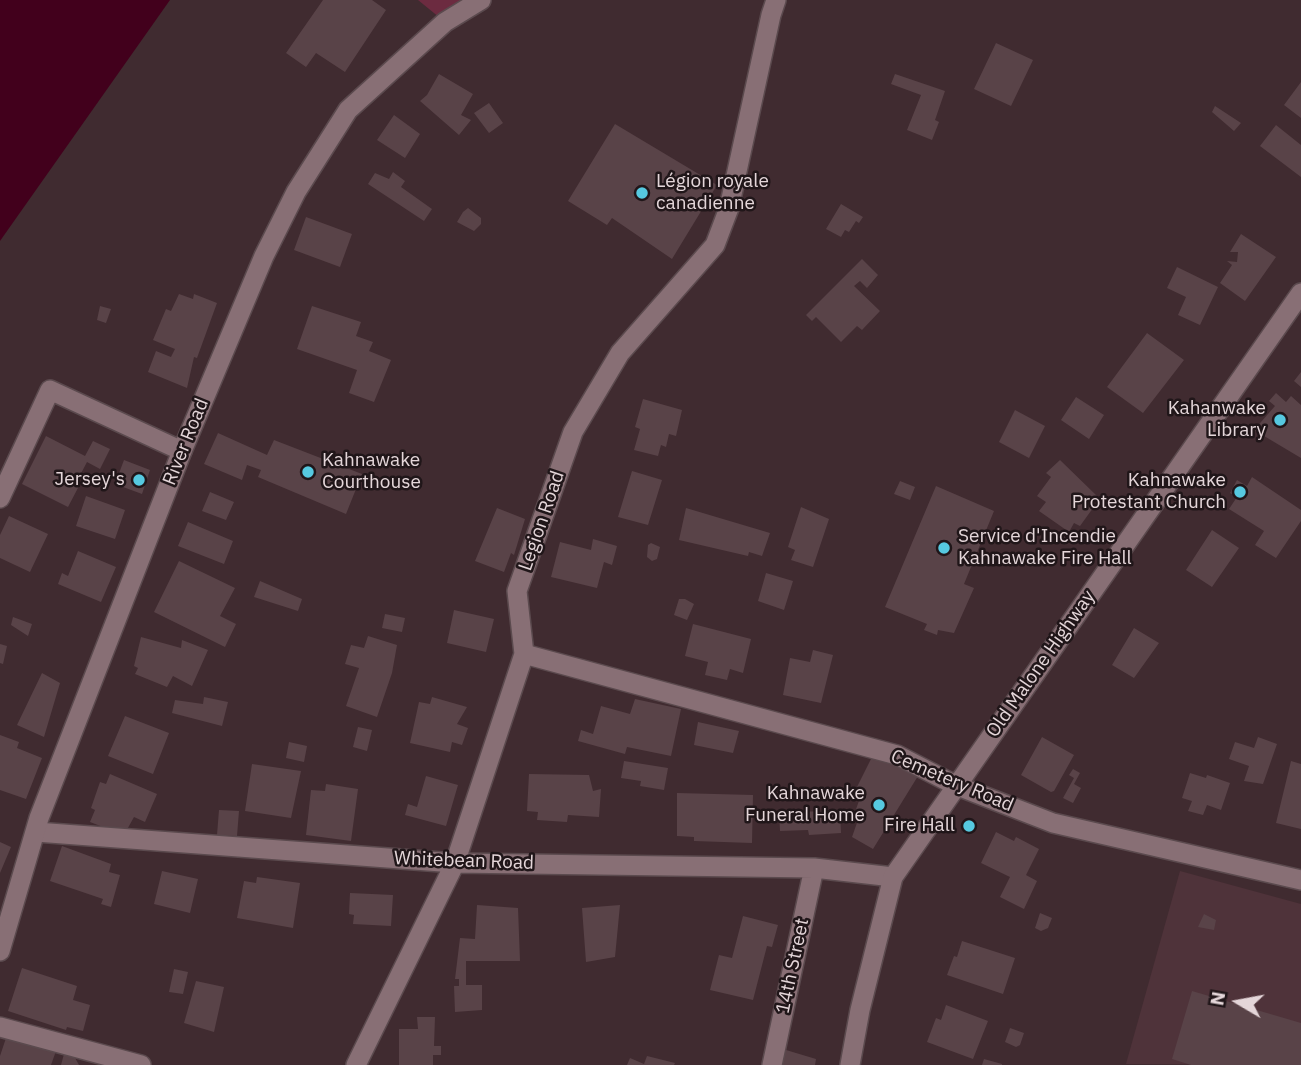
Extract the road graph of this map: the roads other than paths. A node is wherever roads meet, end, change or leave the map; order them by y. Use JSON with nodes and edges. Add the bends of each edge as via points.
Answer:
{"nodes":[{"id":1,"x":481,"y":0,"type":"edge"},
{"id":2,"x":776,"y":0,"type":"edge"},
{"id":3,"x":1301,"y":293,"type":"edge"},
{"id":4,"x":182,"y":451,"type":"junction"},
{"id":5,"x":0,"y":498,"type":"edge"},
{"id":6,"x":524,"y":654,"type":"junction"},
{"id":7,"x":955,"y":785,"type":"junction"},
{"id":8,"x":36,"y":832,"type":"junction"},
{"id":9,"x":455,"y":863,"type":"junction"},
{"id":10,"x":814,"y":868,"type":"junction"},
{"id":11,"x":893,"y":877,"type":"junction"},
{"id":12,"x":1301,"y":880,"type":"edge"},
{"id":13,"x":0,"y":951,"type":"edge"},
{"id":14,"x":0,"y":1027,"type":"edge"},
{"id":15,"x":141,"y":1065,"type":"edge"},
{"id":16,"x":356,"y":1065,"type":"edge"},
{"id":17,"x":772,"y":1065,"type":"edge"},
{"id":18,"x":850,"y":1065,"type":"edge"}],
"edges":[{"from":1,"to":4,"type":"street","name":"River Road","via":[[445,22],[348,110],[296,192],[264,256]]},
{"from":2,"to":6,"type":"street","name":"Legion Road","via":[[729,208],[715,245],[620,353],[573,432],[517,591]]},
{"from":3,"to":7,"type":"street","name":"Old Malone Highway"},
{"from":4,"to":5,"type":"street","via":[[50,390]]},
{"from":4,"to":8,"type":"street","name":"River Road"},
{"from":6,"to":7,"type":"street","name":"Cemetery Road","via":[[897,755]]},
{"from":6,"to":9,"type":"street","name":"Legion Road"},
{"from":7,"to":11,"type":"street","name":"Old Malone Highway"},
{"from":7,"to":12,"type":"street","name":"Cemetery Road","via":[[1053,823]]},
{"from":8,"to":9,"type":"street","name":"Whitebean Road"},
{"from":8,"to":13,"type":"street","name":"River Road"},
{"from":9,"to":10,"type":"street","name":"Whitebean Road"},
{"from":9,"to":16,"type":"street","name":"Legion Road"},
{"from":10,"to":11,"type":"street","name":"Whitebean Road"},
{"from":10,"to":17,"type":"street","name":"14th Street"},
{"from":11,"to":18,"type":"street","name":"Old Malone Highway"},
{"from":14,"to":15,"type":"street"}]}
